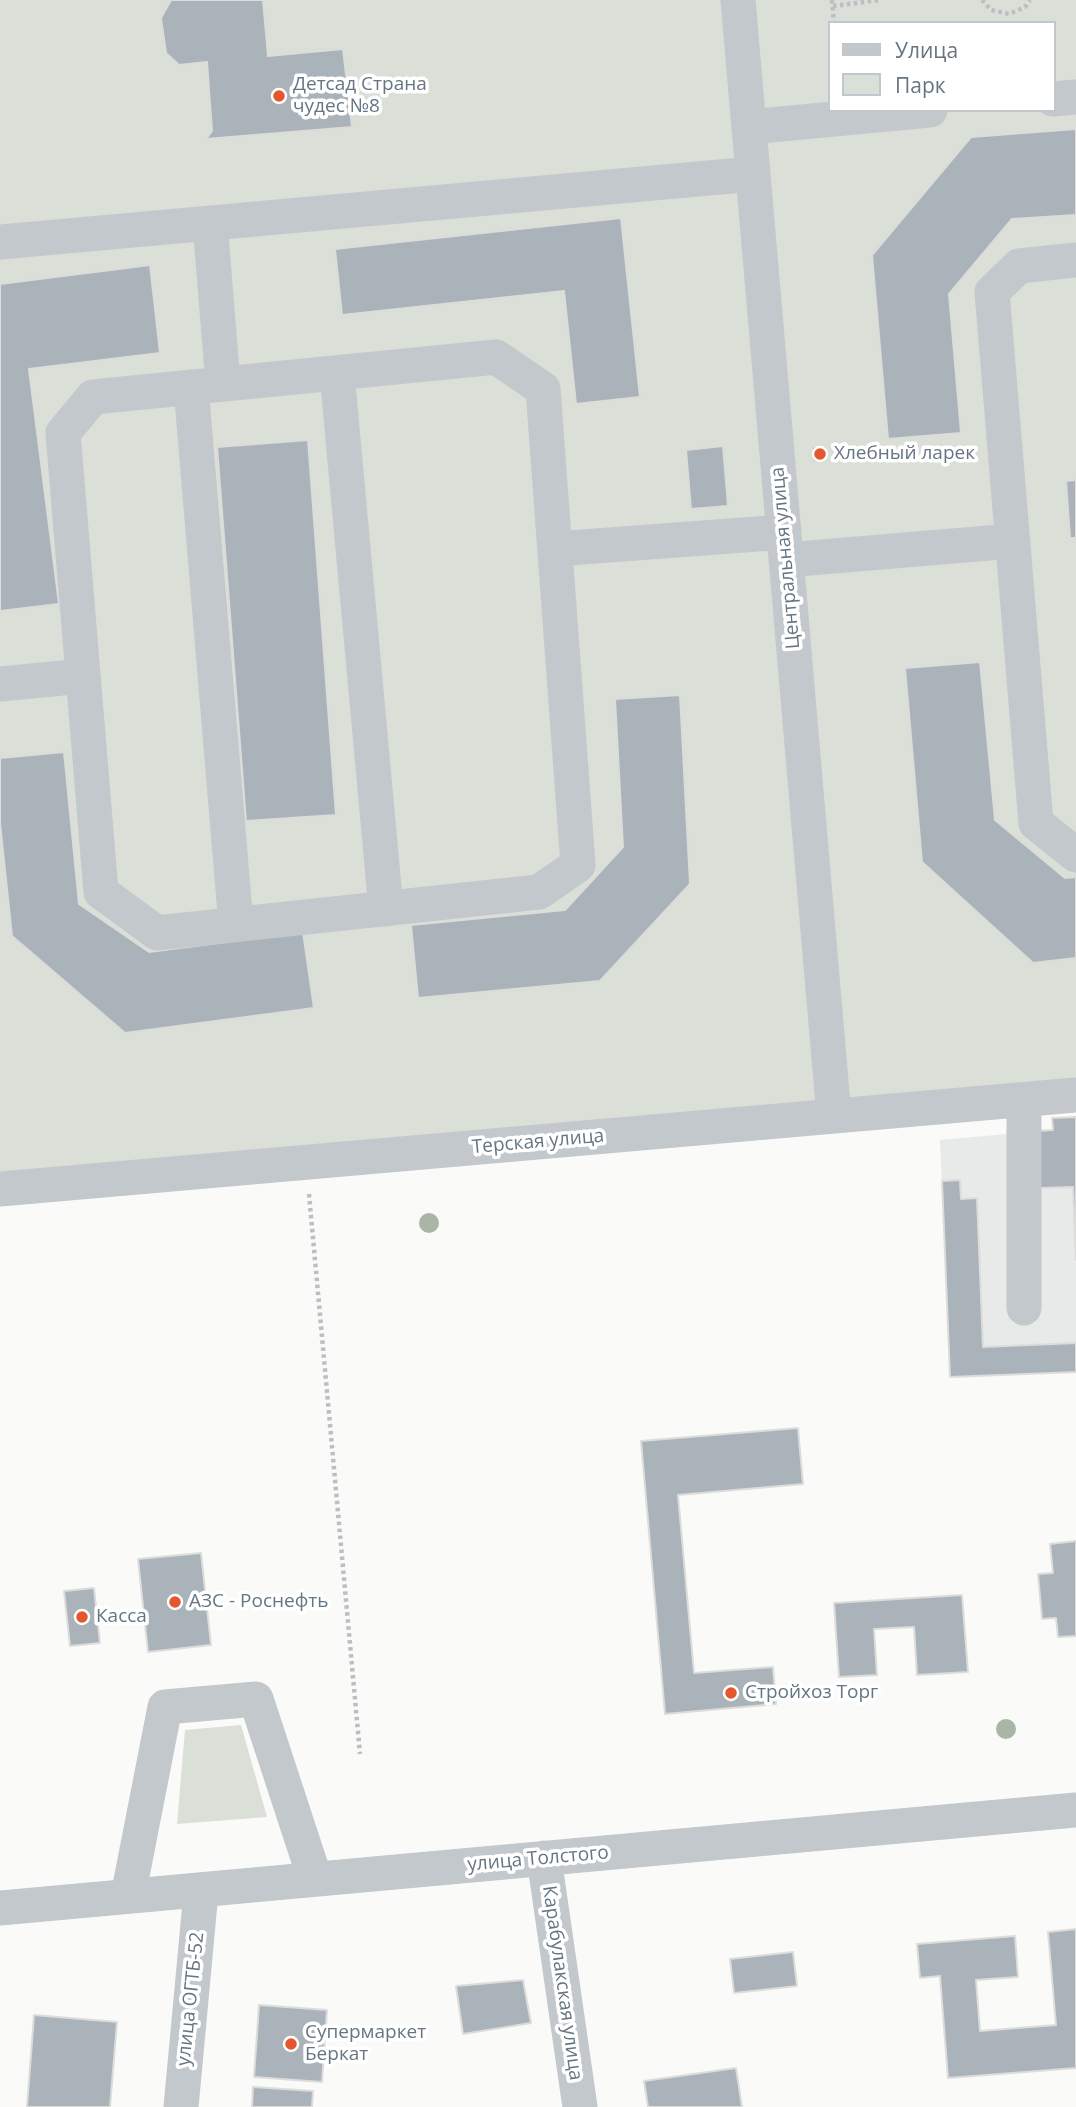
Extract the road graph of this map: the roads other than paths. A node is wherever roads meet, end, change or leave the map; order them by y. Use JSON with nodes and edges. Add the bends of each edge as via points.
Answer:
{"nodes":[{"id":1,"x":738,"y":0,"type":"edge"},
{"id":2,"x":1076,"y":97,"type":"edge"},
{"id":3,"x":1055,"y":99,"type":"edge"},
{"id":4,"x":909,"y":112,"type":"edge"},
{"id":5,"x":749,"y":127,"type":"junction"},
{"id":6,"x":753,"y":174,"type":"junction"},
{"id":7,"x":210,"y":223,"type":"junction"},
{"id":8,"x":0,"y":242,"type":"edge"},
{"id":9,"x":1076,"y":260,"type":"edge"},
{"id":10,"x":337,"y":373,"type":"junction"},
{"id":11,"x":207,"y":386,"type":"junction"},
{"id":12,"x":1013,"y":541,"type":"junction"},
{"id":13,"x":785,"y":546,"type":"junction"},
{"id":14,"x":555,"y":550,"type":"junction"},
{"id":15,"x":83,"y":676,"type":"junction"},
{"id":16,"x":0,"y":684,"type":"edge"},
{"id":17,"x":1076,"y":855,"type":"edge"},
{"id":18,"x":386,"y":909,"type":"junction"},
{"id":19,"x":236,"y":925,"type":"junction"},
{"id":20,"x":1076,"y":1095,"type":"edge"},
{"id":21,"x":1024,"y":1100,"type":"junction"},
{"id":22,"x":834,"y":1116,"type":"junction"},
{"id":23,"x":0,"y":1189,"type":"edge"},
{"id":24,"x":1024,"y":1308,"type":"dead end"},
{"id":25,"x":1076,"y":1810,"type":"edge"},
{"id":26,"x":544,"y":1858,"type":"junction"},
{"id":27,"x":314,"y":1879,"type":"junction"},
{"id":28,"x":201,"y":1892,"type":"junction"},
{"id":29,"x":128,"y":1896,"type":"junction"},
{"id":30,"x":0,"y":1908,"type":"edge"},
{"id":31,"x":181,"y":2107,"type":"edge"},
{"id":32,"x":580,"y":2107,"type":"edge"}],
"edges":[{"from":1,"to":5,"type":"street","name":"Центральная улица"},
{"from":2,"to":3,"type":"street"},
{"from":4,"to":5,"type":"street"},
{"from":5,"to":6,"type":"street","name":"Центральная улица"},
{"from":6,"to":7,"type":"street"},
{"from":6,"to":13,"type":"street","name":"Центральная улица"},
{"from":7,"to":8,"type":"street"},
{"from":7,"to":11,"type":"street"},
{"from":9,"to":12,"type":"street","via":[[1019,266],[992,292]]},
{"from":10,"to":11,"type":"street"},
{"from":10,"to":14,"type":"street","via":[[496,356],[543,389]]},
{"from":10,"to":18,"type":"street"},
{"from":11,"to":15,"type":"street","via":[[93,397],[63,433]]},
{"from":11,"to":19,"type":"street"},
{"from":12,"to":13,"type":"street"},
{"from":12,"to":17,"type":"street","via":[[1036,823]]},
{"from":13,"to":14,"type":"street"},
{"from":13,"to":22,"type":"street","name":"Центральная улица"},
{"from":14,"to":18,"type":"street","via":[[578,865],[539,892]]},
{"from":15,"to":16,"type":"street"},
{"from":15,"to":19,"type":"street","via":[[101,892],[156,933]]},
{"from":18,"to":19,"type":"street"},
{"from":20,"to":21,"type":"street","name":"Терская улица"},
{"from":21,"to":22,"type":"street","name":"Терская улица"},
{"from":21,"to":24,"type":"street"},
{"from":22,"to":23,"type":"street","name":"Терская улица"},
{"from":25,"to":26,"type":"street","name":"улица Толстого"},
{"from":26,"to":27,"type":"street","name":"улица Толстого"},
{"from":26,"to":32,"type":"street","name":"Карабулакская улица"},
{"from":27,"to":28,"type":"street","name":"улица Толстого"},
{"from":27,"to":29,"type":"street","via":[[256,1699],[165,1707]]},
{"from":28,"to":29,"type":"street","name":"улица Толстого"},
{"from":28,"to":31,"type":"street","name":"улица ОГТБ-52"},
{"from":29,"to":30,"type":"street","name":"улица Толстого"}]}
